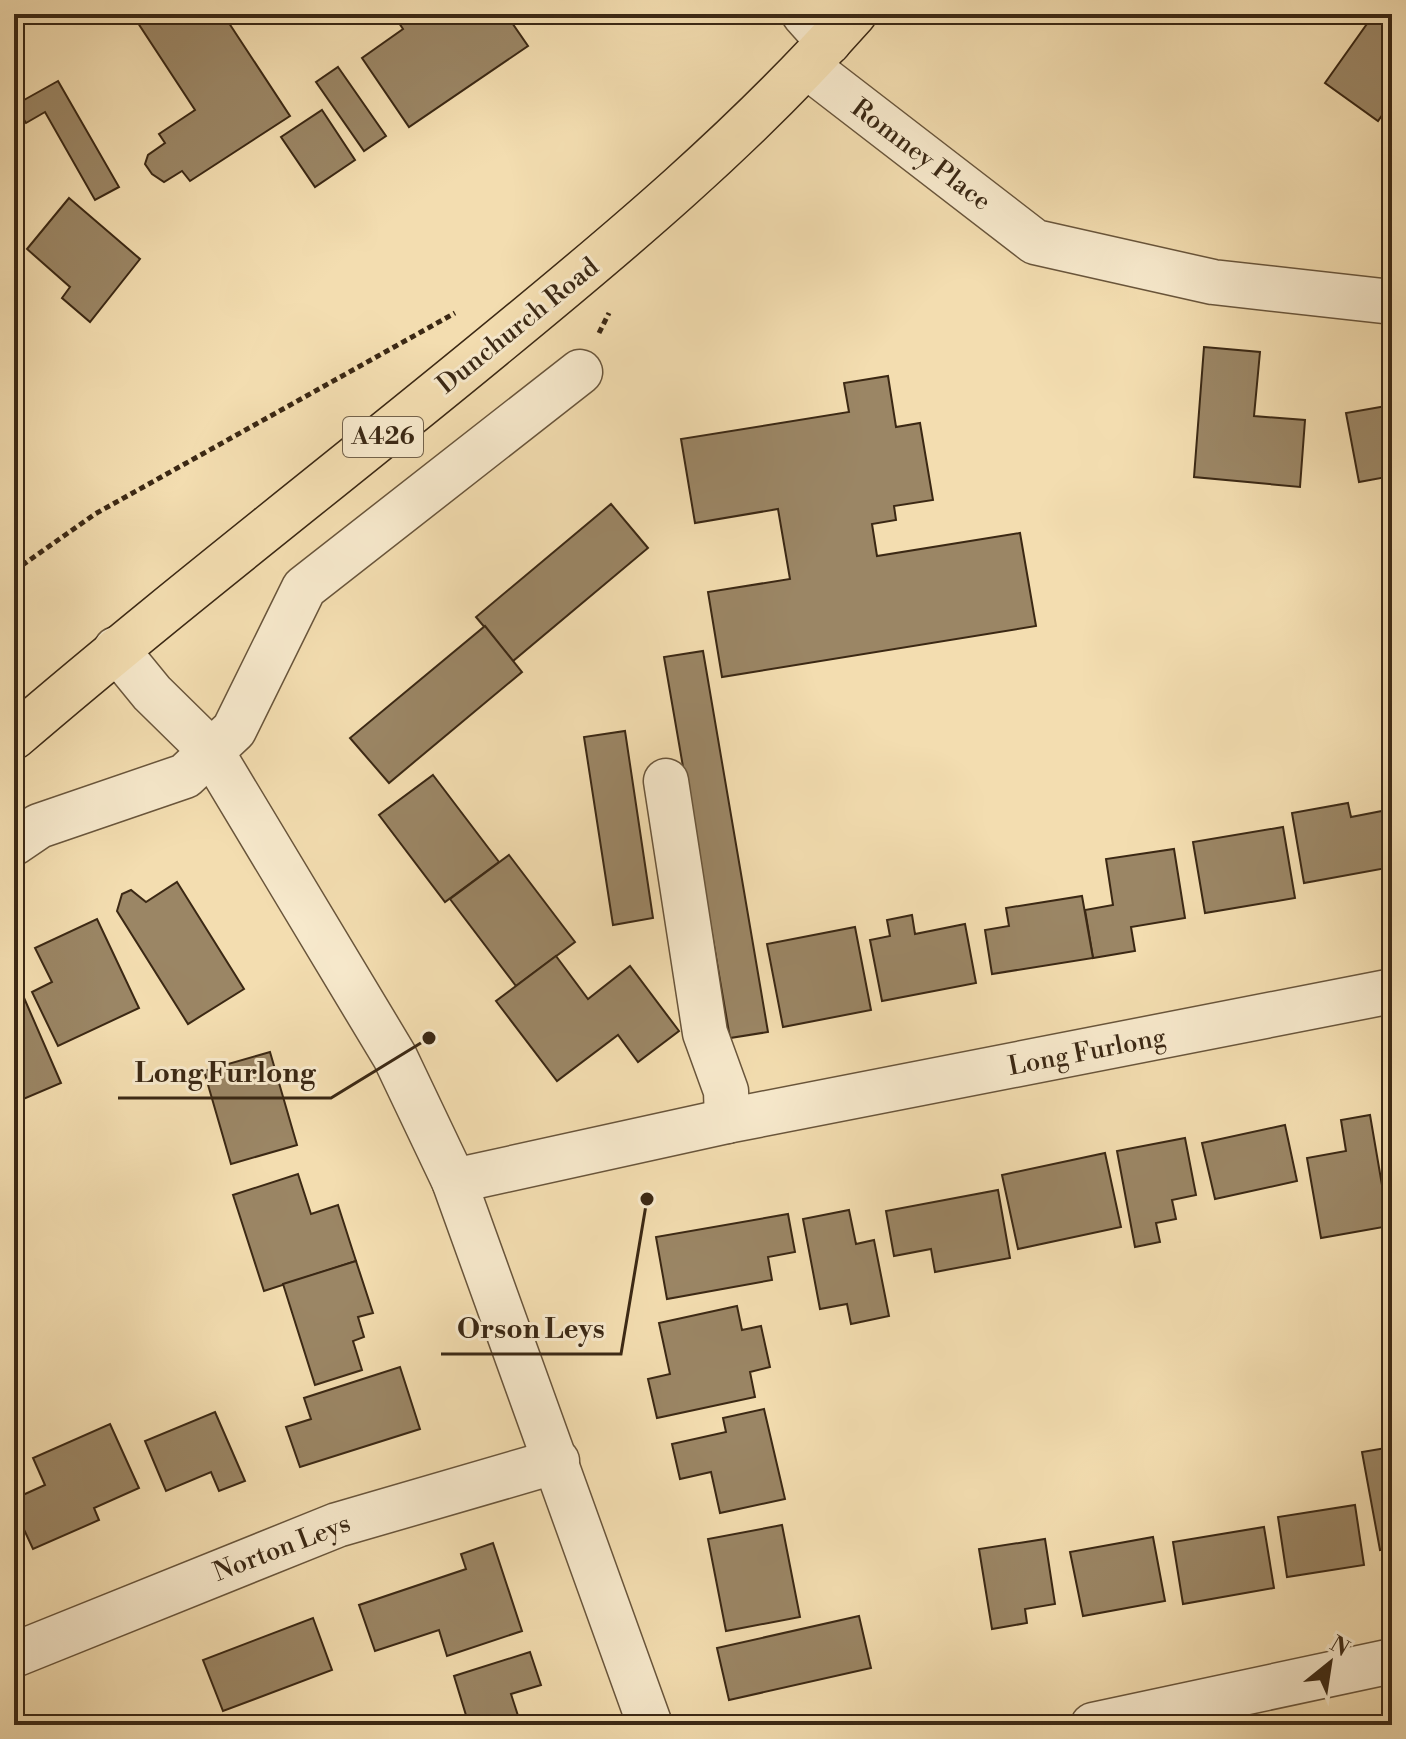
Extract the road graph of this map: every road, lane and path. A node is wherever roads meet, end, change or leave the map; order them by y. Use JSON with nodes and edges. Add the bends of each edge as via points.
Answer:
{"nodes":[{"id":1,"x":824,"y":34,"type":"edge"},
{"id":2,"x":1392,"y":302,"type":"edge"},
{"id":3,"x":469,"y":305,"type":"dead end"},
{"id":4,"x":580,"y":372,"type":"dead end"},
{"id":5,"x":14,"y":571,"type":"edge"},
{"id":6,"x":116,"y":649,"type":"junction"},
{"id":7,"x":14,"y":737,"type":"edge"},
{"id":8,"x":211,"y":751,"type":"junction"},
{"id":9,"x":666,"y":781,"type":"dead end"},
{"id":10,"x":14,"y":843,"type":"edge"},
{"id":11,"x":1392,"y":991,"type":"edge"},
{"id":12,"x":727,"y":1121,"type":"junction"},
{"id":13,"x":454,"y":1181,"type":"junction"},
{"id":14,"x":557,"y":1461,"type":"junction"},
{"id":15,"x":14,"y":1655,"type":"edge"},
{"id":16,"x":1392,"y":1661,"type":"edge"},
{"id":17,"x":650,"y":1725,"type":"edge"},
{"id":18,"x":1093,"y":1725,"type":"edge"}],
"edges":[{"from":1,"to":2,"type":"street","name":"Romney Place","via":[[1035,242],[1213,282]]},
{"from":1,"to":6,"type":"highway","name":"Dunchurch Road","number":"A426","via":[[646,221]]},
{"from":3,"to":5,"type":"path","via":[[95,514]]},
{"from":4,"to":8,"type":"street","via":[[304,588],[234,730]]},
{"from":6,"to":7,"type":"highway","name":"Dunchurch Road","number":"A426"},
{"from":6,"to":8,"type":"street"},
{"from":8,"to":10,"type":"street","via":[[185,776],[39,826]]},
{"from":8,"to":13,"type":"street","via":[[395,1057]]},
{"from":9,"to":12,"type":"street","via":[[705,1033],[726,1091]]},
{"from":11,"to":12,"type":"street","name":"Long Furlong"},
{"from":12,"to":13,"type":"street","name":"Long Furlong"},
{"from":13,"to":14,"type":"street"},
{"from":14,"to":15,"type":"street","name":"Norton Leys","via":[[337,1525]]},
{"from":14,"to":17,"type":"street"},
{"from":16,"to":18,"type":"street"}]}
